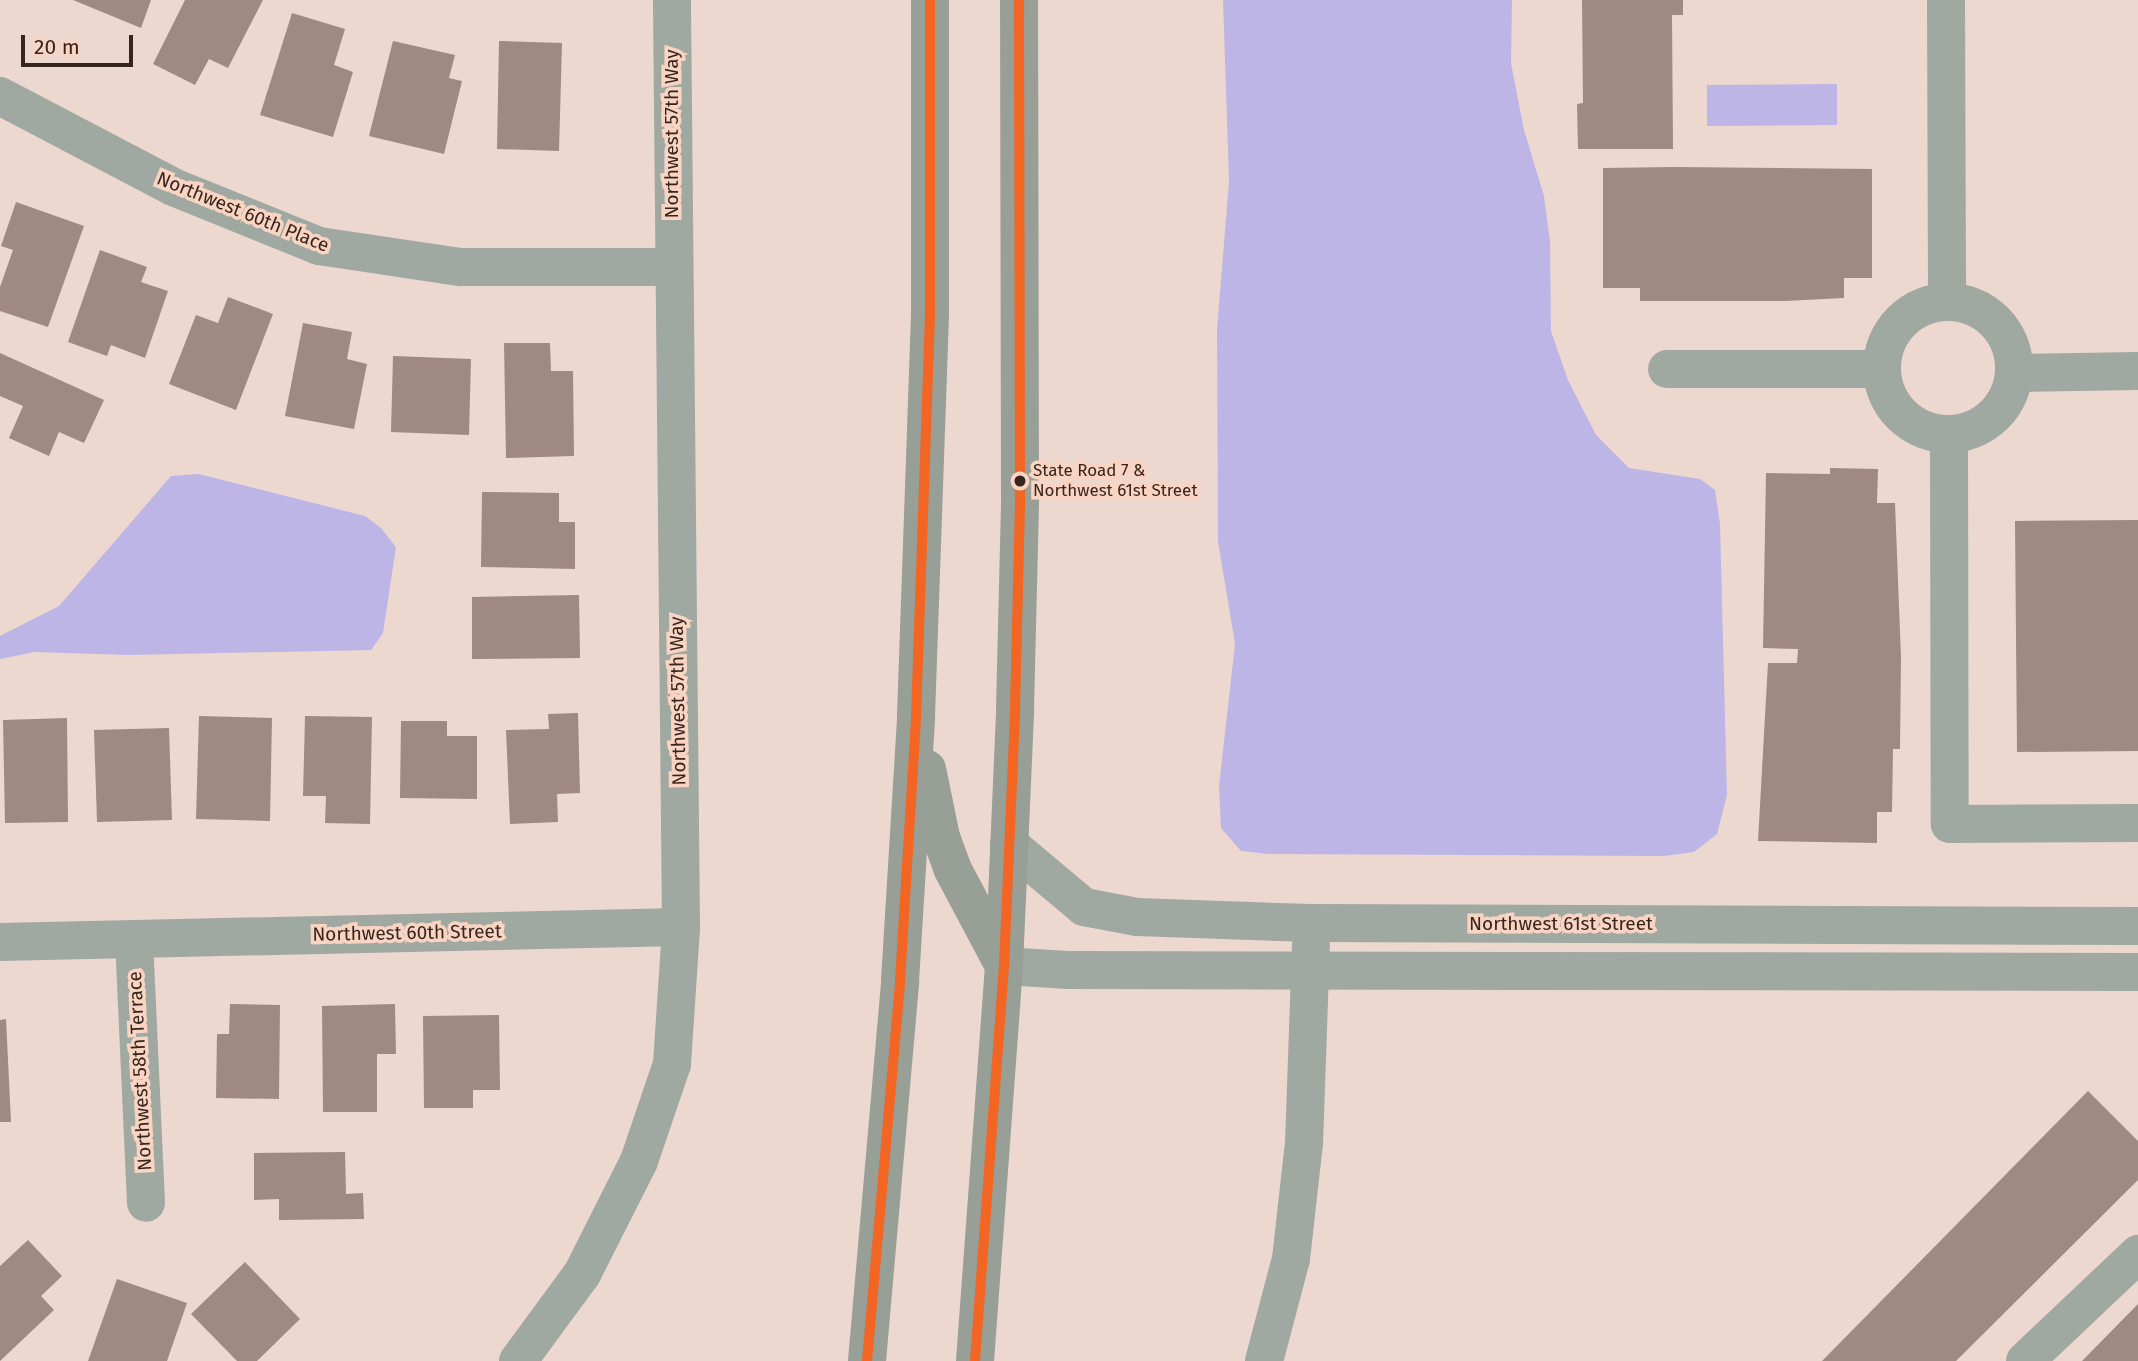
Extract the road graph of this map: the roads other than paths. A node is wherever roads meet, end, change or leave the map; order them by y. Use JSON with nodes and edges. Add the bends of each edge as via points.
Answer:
{"nodes":[{"id":1,"x":672,"y":0,"type":"edge"},
{"id":2,"x":930,"y":0,"type":"edge"},
{"id":3,"x":1946,"y":0,"type":"edge"},
{"id":4,"x":1020,"y":2,"type":"edge"},
{"id":5,"x":0,"y":96,"type":"edge"},
{"id":6,"x":672,"y":267,"type":"junction"},
{"id":7,"x":1947,"y":301,"type":"junction"},
{"id":8,"x":1667,"y":369,"type":"dead end"},
{"id":9,"x":1881,"y":369,"type":"junction"},
{"id":10,"x":2138,"y":371,"type":"edge"},
{"id":11,"x":2014,"y":373,"type":"junction"},
{"id":12,"x":1949,"y":435,"type":"junction"},
{"id":13,"x":916,"y":716,"type":"junction"},
{"id":14,"x":2138,"y":823,"type":"edge"},
{"id":15,"x":1009,"y":844,"type":"junction"},
{"id":16,"x":1311,"y":923,"type":"junction"},
{"id":17,"x":681,"y":926,"type":"junction"},
{"id":18,"x":2138,"y":926,"type":"edge"},
{"id":19,"x":134,"y":939,"type":"junction"},
{"id":20,"x":0,"y":942,"type":"edge"},
{"id":21,"x":1004,"y":966,"type":"junction"},
{"id":22,"x":1310,"y":972,"type":"junction"},
{"id":23,"x":2138,"y":972,"type":"edge"},
{"id":24,"x":146,"y":1203,"type":"dead end"},
{"id":25,"x":2138,"y":1254,"type":"edge"},
{"id":26,"x":518,"y":1361,"type":"edge"},
{"id":27,"x":867,"y":1361,"type":"edge"},
{"id":28,"x":975,"y":1361,"type":"edge"},
{"id":29,"x":1265,"y":1361,"type":"edge"},
{"id":30,"x":2025,"y":1361,"type":"edge"}],
"edges":[{"from":1,"to":6,"type":"street","name":"Northwest 57th Way"},
{"from":2,"to":13,"type":"main road","via":[[930,312]]},
{"from":3,"to":7,"type":"street"},
{"from":4,"to":15,"type":"main road","via":[[1020,501]]},
{"from":5,"to":6,"type":"street","name":"Northwest 60th Place","via":[[173,187],[319,246],[460,267]]},
{"from":6,"to":17,"type":"street","name":"Northwest 57th Way"},
{"from":7,"to":9,"type":"street","via":[[1917,310],[1893,330],[1883,348]]},
{"from":7,"to":11,"type":"street","via":[[1978,310],[2003,331],[2012,351]]},
{"from":8,"to":9,"type":"street"},
{"from":9,"to":12,"type":"street","via":[[1884,390],[1909,423]]},
{"from":10,"to":11,"type":"street"},
{"from":11,"to":12,"type":"street","via":[[2001,409],[1969,432]]},
{"from":12,"to":14,"type":"street","via":[[1950,824]]},
{"from":13,"to":21,"type":"main road","via":[[941,837],[972,909]]},
{"from":13,"to":27,"type":"main road"},
{"from":15,"to":16,"type":"street","name":"Northwest 61st Street","via":[[1066,895],[1102,913]]},
{"from":15,"to":21,"type":"main road"},
{"from":16,"to":18,"type":"street","name":"Northwest 61st Street"},
{"from":16,"to":22,"type":"street"},
{"from":17,"to":19,"type":"street","name":"Northwest 60th Street"},
{"from":17,"to":26,"type":"street","name":"Northwest 57th Way","via":[[672,1064],[639,1161],[582,1274]]},
{"from":19,"to":20,"type":"street","name":"Northwest 60th Street"},
{"from":19,"to":24,"type":"street","name":"Northwest 58th Terrace"},
{"from":21,"to":22,"type":"street"},
{"from":21,"to":28,"type":"main road"},
{"from":22,"to":23,"type":"street"},
{"from":22,"to":29,"type":"street","via":[[1304,1144],[1291,1259]]},
{"from":25,"to":30,"type":"street"}]}
